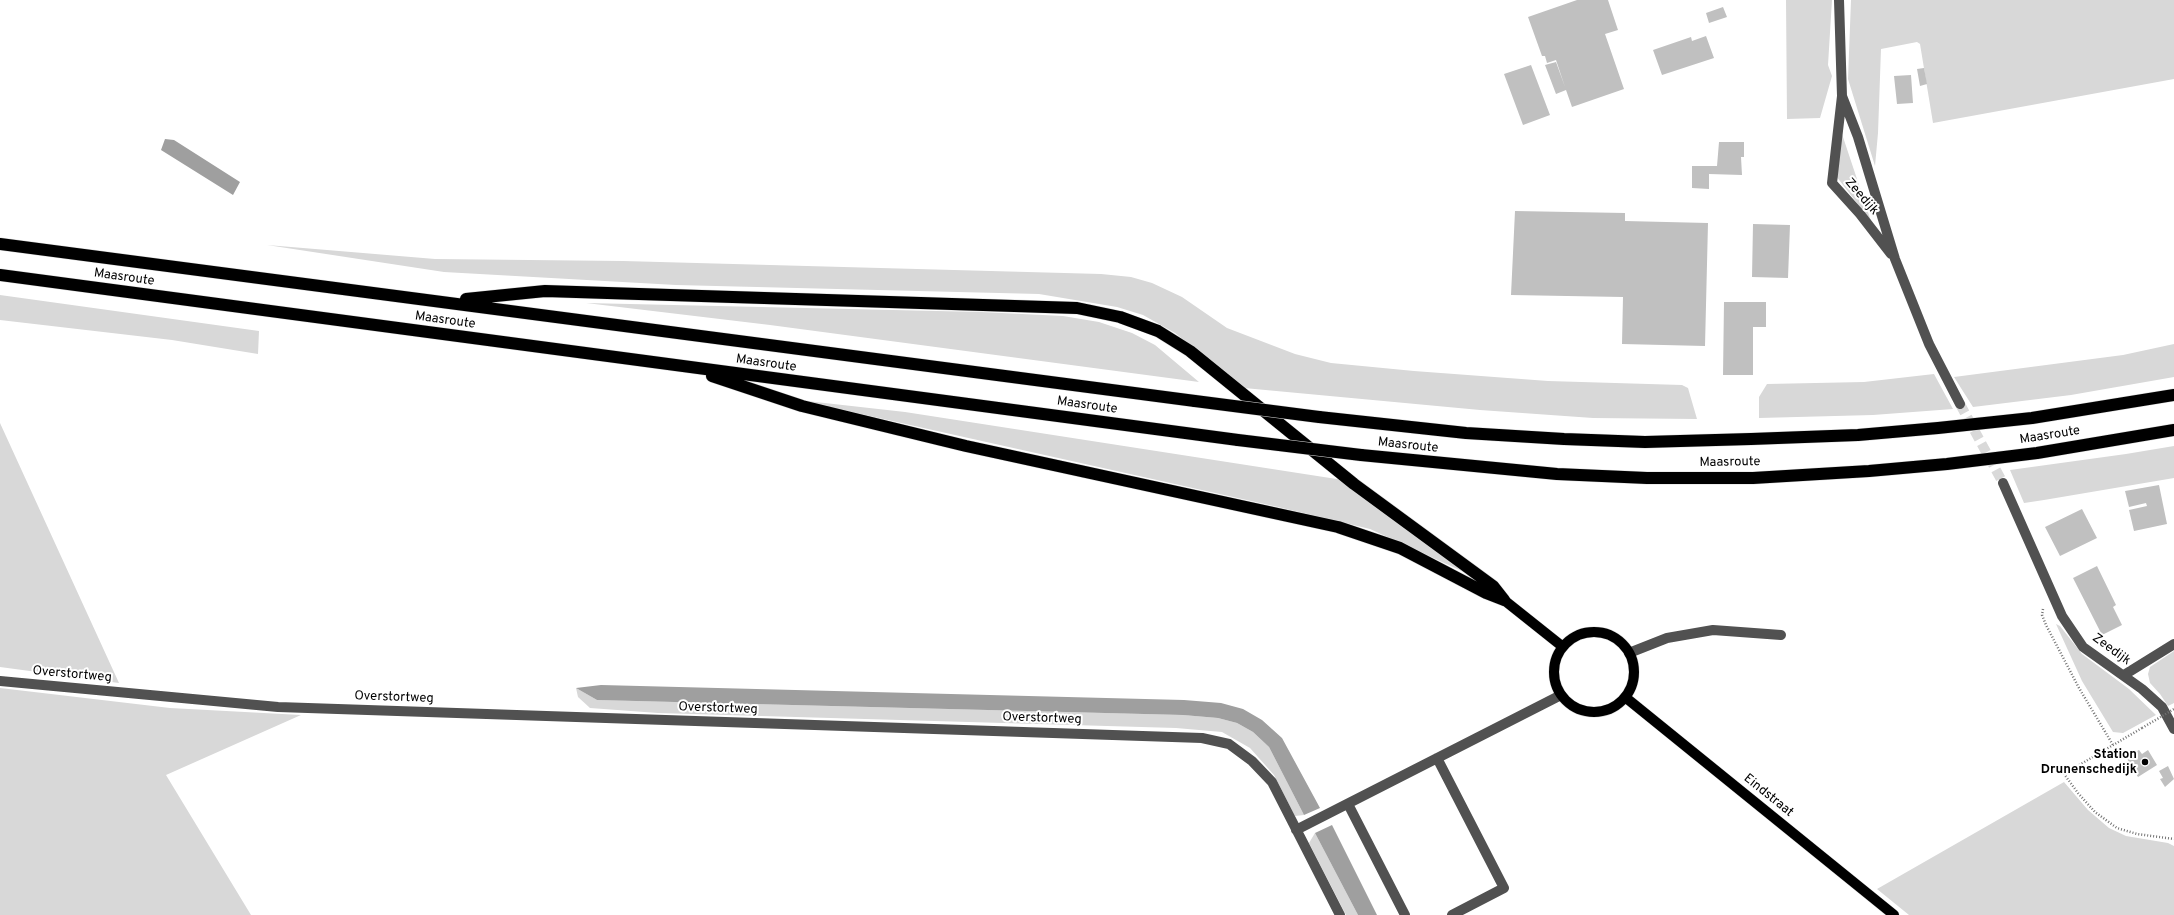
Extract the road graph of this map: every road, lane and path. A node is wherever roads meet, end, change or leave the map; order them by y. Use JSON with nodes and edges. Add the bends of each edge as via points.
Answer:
{"nodes":[{"id":1,"x":1839,"y":0,"type":"edge"},
{"id":2,"x":1842,"y":96,"type":"junction"},
{"id":3,"x":0,"y":244,"type":"edge"},
{"id":4,"x":1895,"y":259,"type":"junction"},
{"id":5,"x":0,"y":275,"type":"edge"},
{"id":6,"x":446,"y":301,"type":"junction"},
{"id":7,"x":687,"y":367,"type":"junction"},
{"id":8,"x":2174,"y":395,"type":"edge"},
{"id":9,"x":1960,"y":404,"type":"tunnel mouth"},
{"id":10,"x":2174,"y":430,"type":"edge"},
{"id":11,"x":2003,"y":483,"type":"tunnel mouth"},
{"id":12,"x":2047,"y":580,"type":"junction"},
{"id":13,"x":1504,"y":600,"type":"junction"},
{"id":14,"x":1781,"y":635,"type":"dead end"},
{"id":15,"x":2174,"y":644,"type":"edge"},
{"id":16,"x":1562,"y":646,"type":"junction"},
{"id":17,"x":1630,"y":653,"type":"junction"},
{"id":18,"x":2124,"y":676,"type":"junction"},
{"id":19,"x":0,"y":681,"type":"edge"},
{"id":20,"x":1561,"y":695,"type":"junction"},
{"id":21,"x":1625,"y":697,"type":"junction"},
{"id":22,"x":2174,"y":709,"type":"edge"},
{"id":23,"x":2174,"y":729,"type":"edge"},
{"id":24,"x":2113,"y":746,"type":"junction"},
{"id":25,"x":1437,"y":758,"type":"junction"},
{"id":26,"x":1348,"y":804,"type":"junction"},
{"id":27,"x":1296,"y":830,"type":"junction"},
{"id":28,"x":2174,"y":839,"type":"edge"},
{"id":29,"x":1340,"y":915,"type":"edge"},
{"id":30,"x":1406,"y":915,"type":"edge"},
{"id":31,"x":1452,"y":915,"type":"edge"},
{"id":32,"x":1894,"y":915,"type":"edge"}],
"edges":[{"from":1,"to":2,"type":"street","name":"Zeedijk"},
{"from":2,"to":4,"type":"street","name":"Zeedijk","via":[[1858,138]]},
{"from":2,"to":4,"type":"street","name":"Zeedijk","via":[[1832,183]]},
{"from":3,"to":6,"type":"highway","name":"Maasroute"},
{"from":4,"to":9,"type":"street","name":"Zeedijk","via":[[1929,344]]},
{"from":5,"to":7,"type":"highway","name":"Maasroute"},
{"from":6,"to":8,"type":"highway","name":"Maasroute","bridge":true,"via":[[1319,417],[1466,433],[1564,439],[1646,442],[1858,435],[2032,418]]},
{"from":6,"to":13,"type":"highway","via":[[545,291],[1078,308],[1109,313],[1158,332],[1190,351],[1348,479],[1493,586]]},
{"from":7,"to":10,"type":"highway","name":"Maasroute","bridge":true,"via":[[1361,455],[1557,474],[1647,478],[1753,478],[1947,464],[2037,453]]},
{"from":7,"to":13,"type":"highway","via":[[802,406],[966,446],[1338,527],[1400,548]]},
{"from":11,"to":12,"type":"street","name":"Zeedijk"},
{"from":12,"to":18,"type":"street","name":"Zeedijk","via":[[2062,616],[2083,646]]},
{"from":12,"to":24,"type":"path","via":[[2042,615],[2079,688]]},
{"from":13,"to":16,"type":"main road"},
{"from":14,"to":17,"type":"street","via":[[1713,630],[1667,638]]},
{"from":15,"to":18,"type":"street"},
{"from":16,"to":17,"type":"main road","via":[[1573,637],[1586,632],[1601,632],[1614,637]]},
{"from":16,"to":20,"type":"main road","via":[[1554,670],[1555,683]]},
{"from":17,"to":21,"type":"main road","via":[[1635,672],[1632,685]]},
{"from":18,"to":23,"type":"street","name":"Zeedijk","via":[[2162,707]]},
{"from":19,"to":27,"type":"street","name":"Overstortweg","via":[[278,707],[1202,738],[1228,744],[1252,760],[1272,782]]},
{"from":20,"to":21,"type":"main road","via":[[1571,705],[1585,711],[1600,712],[1614,707]]},
{"from":20,"to":25,"type":"street"},
{"from":21,"to":32,"type":"main road","name":"Eindstraat"},
{"from":22,"to":24,"type":"path","bridge":true},
{"from":24,"to":28,"type":"path","via":[[2064,774],[2095,812],[2117,828]]},
{"from":25,"to":26,"type":"street"},
{"from":25,"to":31,"type":"street","via":[[1504,888]]},
{"from":26,"to":27,"type":"street"},
{"from":26,"to":30,"type":"street"},
{"from":27,"to":29,"type":"street","name":"Overstortweg"}]}
